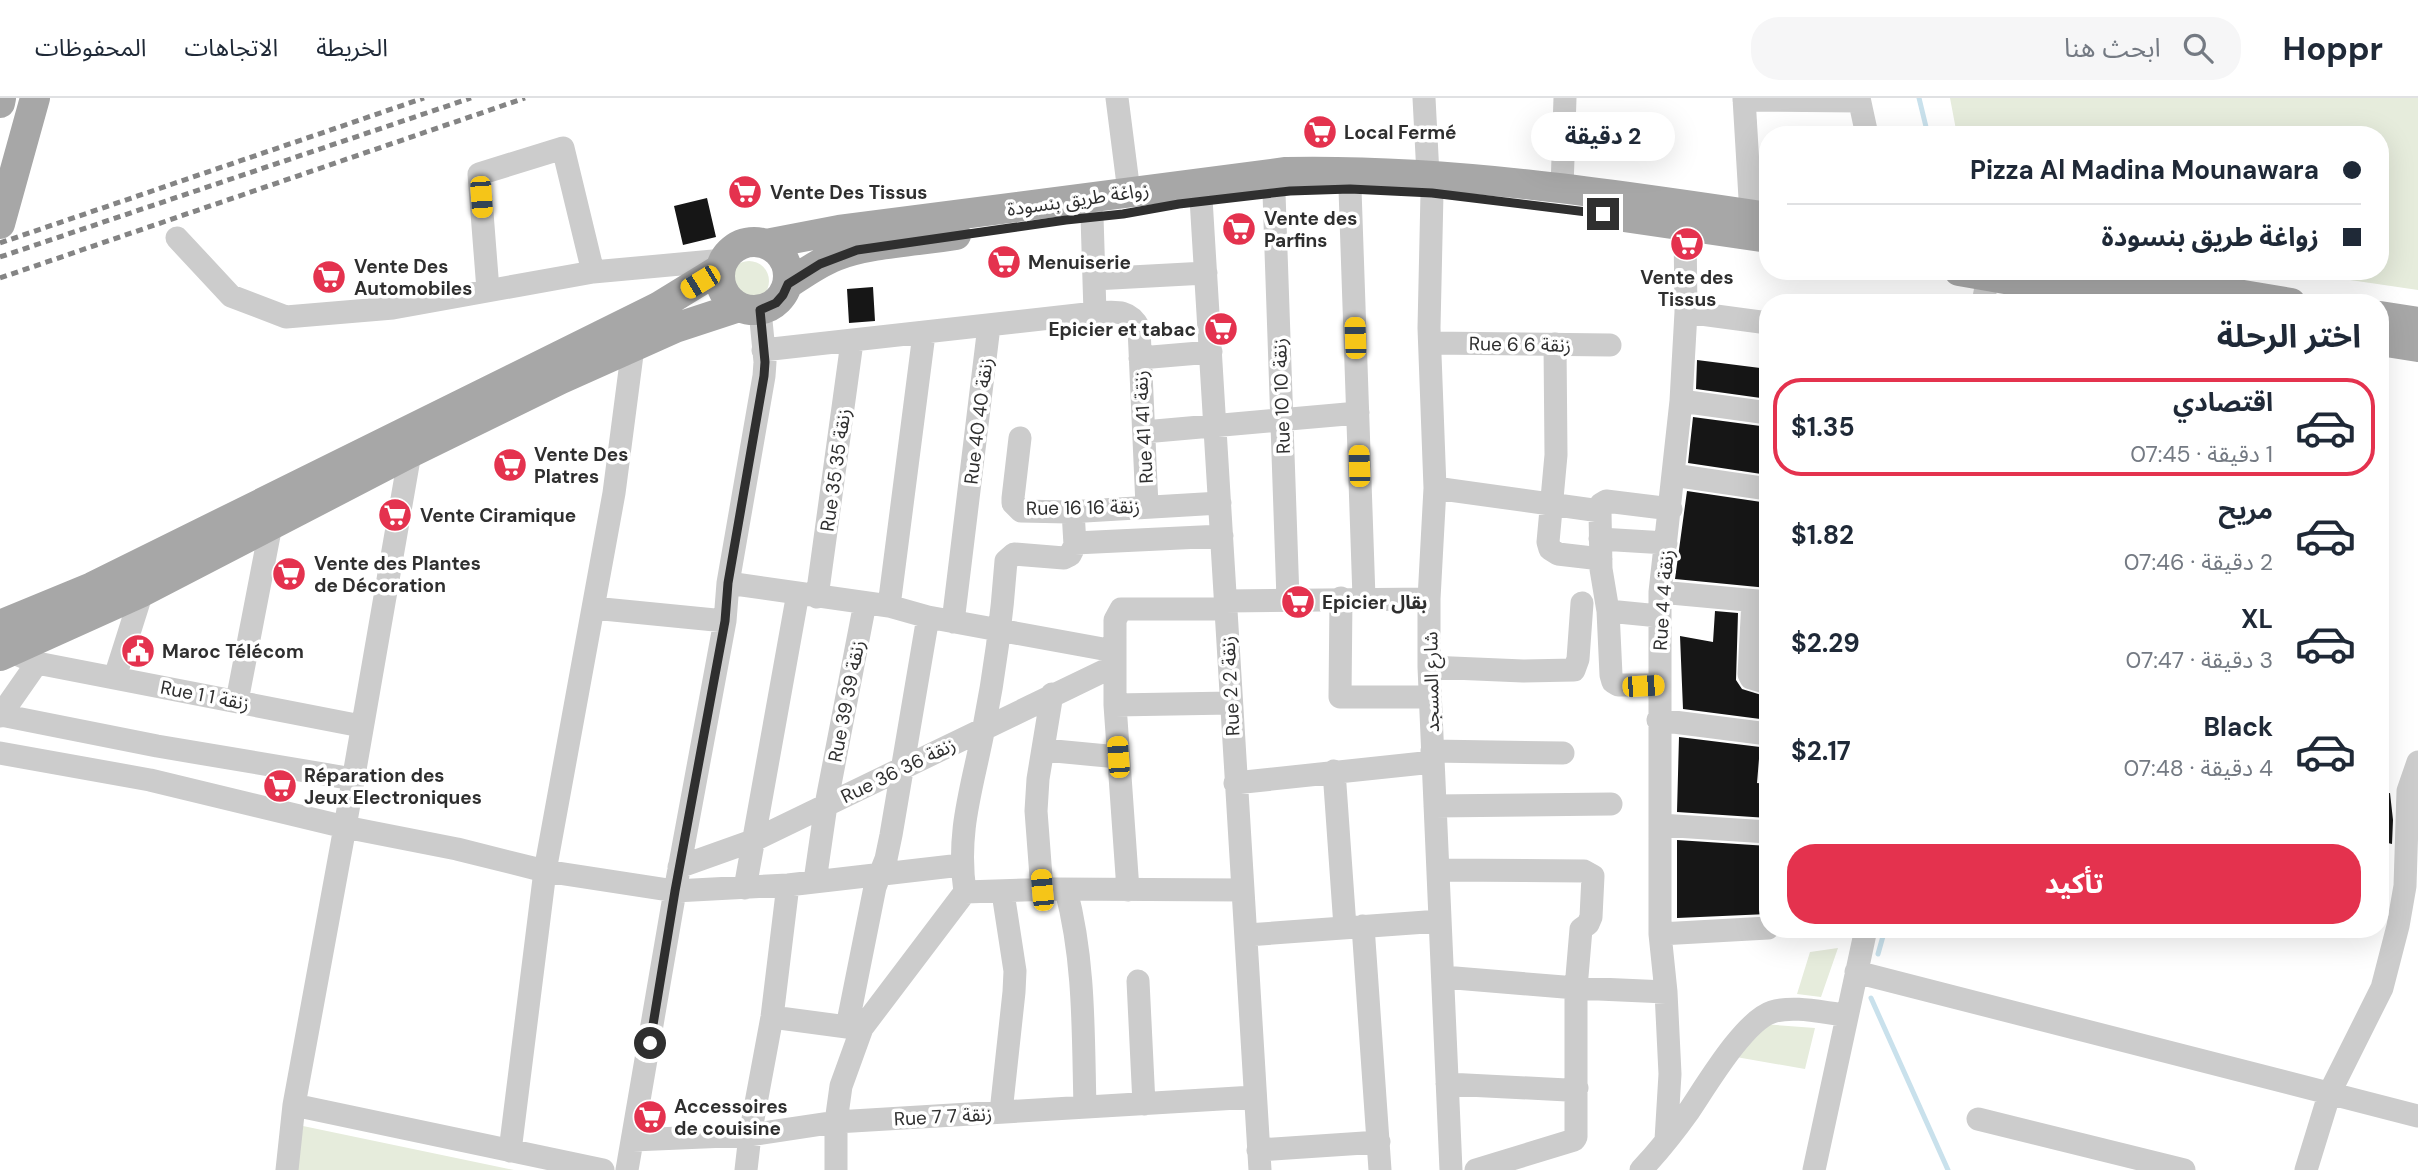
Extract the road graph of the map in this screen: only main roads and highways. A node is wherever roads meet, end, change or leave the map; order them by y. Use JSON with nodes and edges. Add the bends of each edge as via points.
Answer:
{"nodes":[{"id":1,"x":1,"y":98,"type":"edge"},
{"id":2,"x":35,"y":98,"type":"edge"},
{"id":3,"x":0,"y":103,"type":"edge"},
{"id":4,"x":1430,"y":184,"type":"junction"},
{"id":5,"x":1201,"y":192,"type":"junction"},
{"id":6,"x":1759,"y":222,"type":"edge"},
{"id":7,"x":1759,"y":223,"type":"edge"},
{"id":8,"x":0,"y":224,"type":"edge"},
{"id":9,"x":766,"y":244,"type":"junction"},
{"id":10,"x":722,"y":265,"type":"junction"},
{"id":11,"x":2153,"y":280,"type":"edge"},
{"id":12,"x":788,"y":284,"type":"junction"},
{"id":13,"x":1987,"y":284,"type":"edge"},
{"id":14,"x":2069,"y":294,"type":"edge"},
{"id":15,"x":2237,"y":294,"type":"edge"},
{"id":16,"x":749,"y":309,"type":"junction"},
{"id":17,"x":2389,"y":317,"type":"edge"},
{"id":18,"x":2418,"y":322,"type":"edge"},
{"id":19,"x":2389,"y":342,"type":"edge"},
{"id":20,"x":2418,"y":347,"type":"edge"},
{"id":21,"x":3,"y":644,"type":"edge"}],
"edges":[{"from":1,"to":3,"type":"main road"},
{"from":2,"to":8,"type":"main road"},
{"from":4,"to":5,"type":"main road","name":"زواغة طريق بنسودة","via":[[1274,193]]},
{"from":4,"to":5,"type":"main road","name":"زواغة طريق بنسودة","via":[[1338,171],[1286,172]]},
{"from":4,"to":6,"type":"main road","name":"زواغة طريق بنسودة","via":[[1562,188]]},
{"from":4,"to":7,"type":"main road","name":"زواغة طريق بنسودة","via":[[1685,227]]},
{"from":5,"to":9,"type":"main road","name":"زواغة طريق بنسودة","via":[[1129,192],[839,230]]},
{"from":5,"to":12,"type":"main road","name":"زواغة طريق بنسودة","via":[[1092,216],[857,250],[820,264]]},
{"from":9,"to":10,"type":"main road","via":[[739,246]]},
{"from":9,"to":12,"type":"main road","via":[[784,260]]},
{"from":10,"to":16,"type":"main road","via":[[723,291]]},
{"from":10,"to":21,"type":"main road","via":[[658,307],[104,581]]},
{"from":11,"to":15,"type":"main road"},
{"from":12,"to":16,"type":"main road","via":[[776,303]]},
{"from":13,"to":14,"type":"main road"},
{"from":16,"to":21,"type":"main road","via":[[675,328],[633,346],[410,453],[142,592]]},
{"from":17,"to":18,"type":"main road"},
{"from":19,"to":20,"type":"main road"}]}
